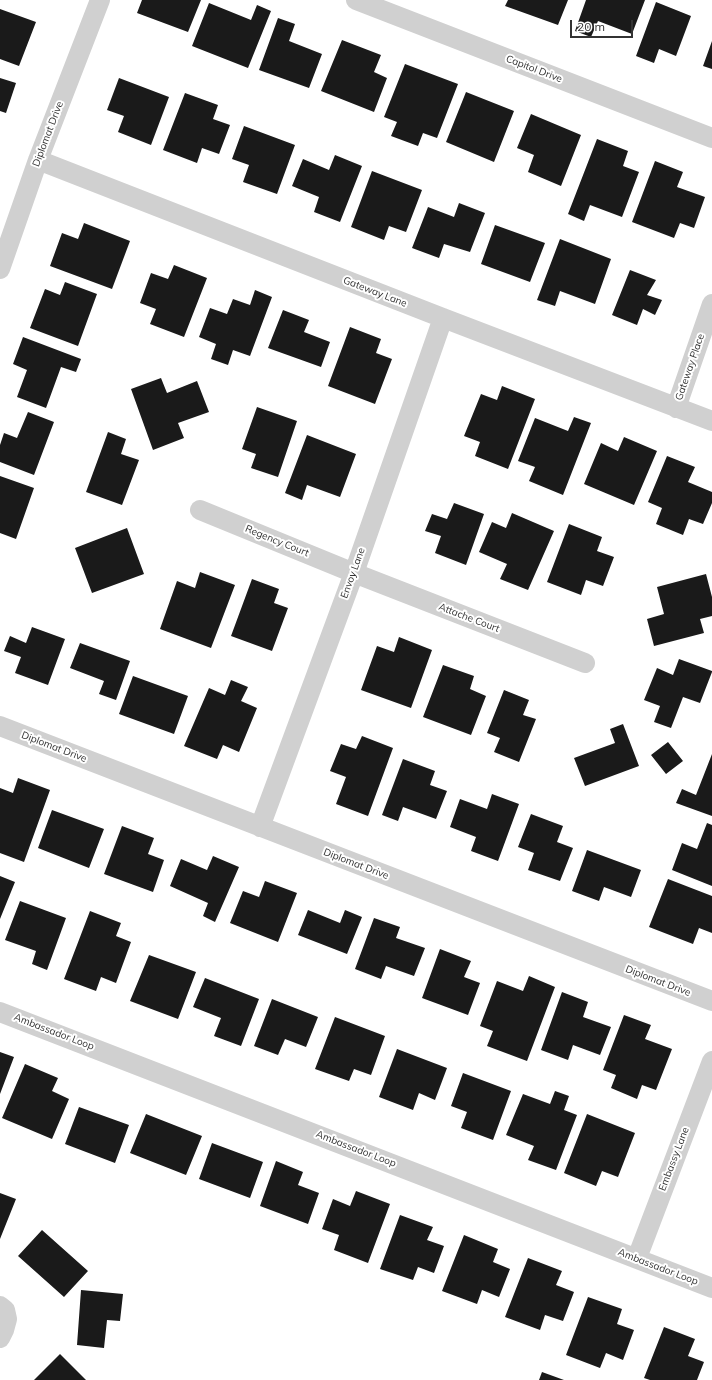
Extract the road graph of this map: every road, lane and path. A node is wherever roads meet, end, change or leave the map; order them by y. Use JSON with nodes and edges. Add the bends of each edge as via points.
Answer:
{"nodes":[{"id":1,"x":100,"y":0,"type":"edge"},
{"id":2,"x":356,"y":0,"type":"edge"},
{"id":3,"x":712,"y":138,"type":"edge"},
{"id":4,"x":38,"y":160,"type":"junction"},
{"id":5,"x":0,"y":269,"type":"edge"},
{"id":6,"x":712,"y":304,"type":"edge"},
{"id":7,"x":443,"y":318,"type":"junction"},
{"id":8,"x":676,"y":408,"type":"junction"},
{"id":9,"x":712,"y":422,"type":"edge"},
{"id":10,"x":200,"y":510,"type":"dead end"},
{"id":11,"x":354,"y":573,"type":"junction"},
{"id":12,"x":585,"y":663,"type":"dead end"},
{"id":13,"x":0,"y":726,"type":"edge"},
{"id":14,"x":260,"y":827,"type":"junction"},
{"id":15,"x":712,"y":1001,"type":"edge"},
{"id":16,"x":0,"y":1012,"type":"edge"},
{"id":17,"x":712,"y":1061,"type":"edge"},
{"id":18,"x":637,"y":1258,"type":"junction"},
{"id":19,"x":712,"y":1288,"type":"edge"},
{"id":20,"x":0,"y":1306,"type":"edge"},
{"id":21,"x":0,"y":1338,"type":"edge"}],
"edges":[{"from":1,"to":4,"type":"street","name":"Diplomat Drive"},
{"from":2,"to":3,"type":"street","name":"Capitol Drive"},
{"from":4,"to":5,"type":"street","name":"Diplomat Drive"},
{"from":4,"to":7,"type":"street","name":"Gateway Lane"},
{"from":6,"to":8,"type":"street","name":"Gateway Place"},
{"from":7,"to":8,"type":"street","name":"Gateway Lane"},
{"from":7,"to":11,"type":"street","name":"Envoy Lane"},
{"from":8,"to":9,"type":"street","name":"Gateway Lane"},
{"from":10,"to":11,"type":"street","name":"Regency Court"},
{"from":11,"to":12,"type":"street","name":"Attache Court"},
{"from":11,"to":14,"type":"street","name":"Envoy Lane"},
{"from":13,"to":14,"type":"street","name":"Diplomat Drive"},
{"from":14,"to":15,"type":"street","name":"Diplomat Drive"},
{"from":16,"to":18,"type":"street","name":"Ambassador Loop"},
{"from":17,"to":18,"type":"street","name":"Embassy Lane"},
{"from":18,"to":19,"type":"street","name":"Ambassador Loop"},
{"from":20,"to":21,"type":"street","via":[[5,1310],[7,1319]]}]}
